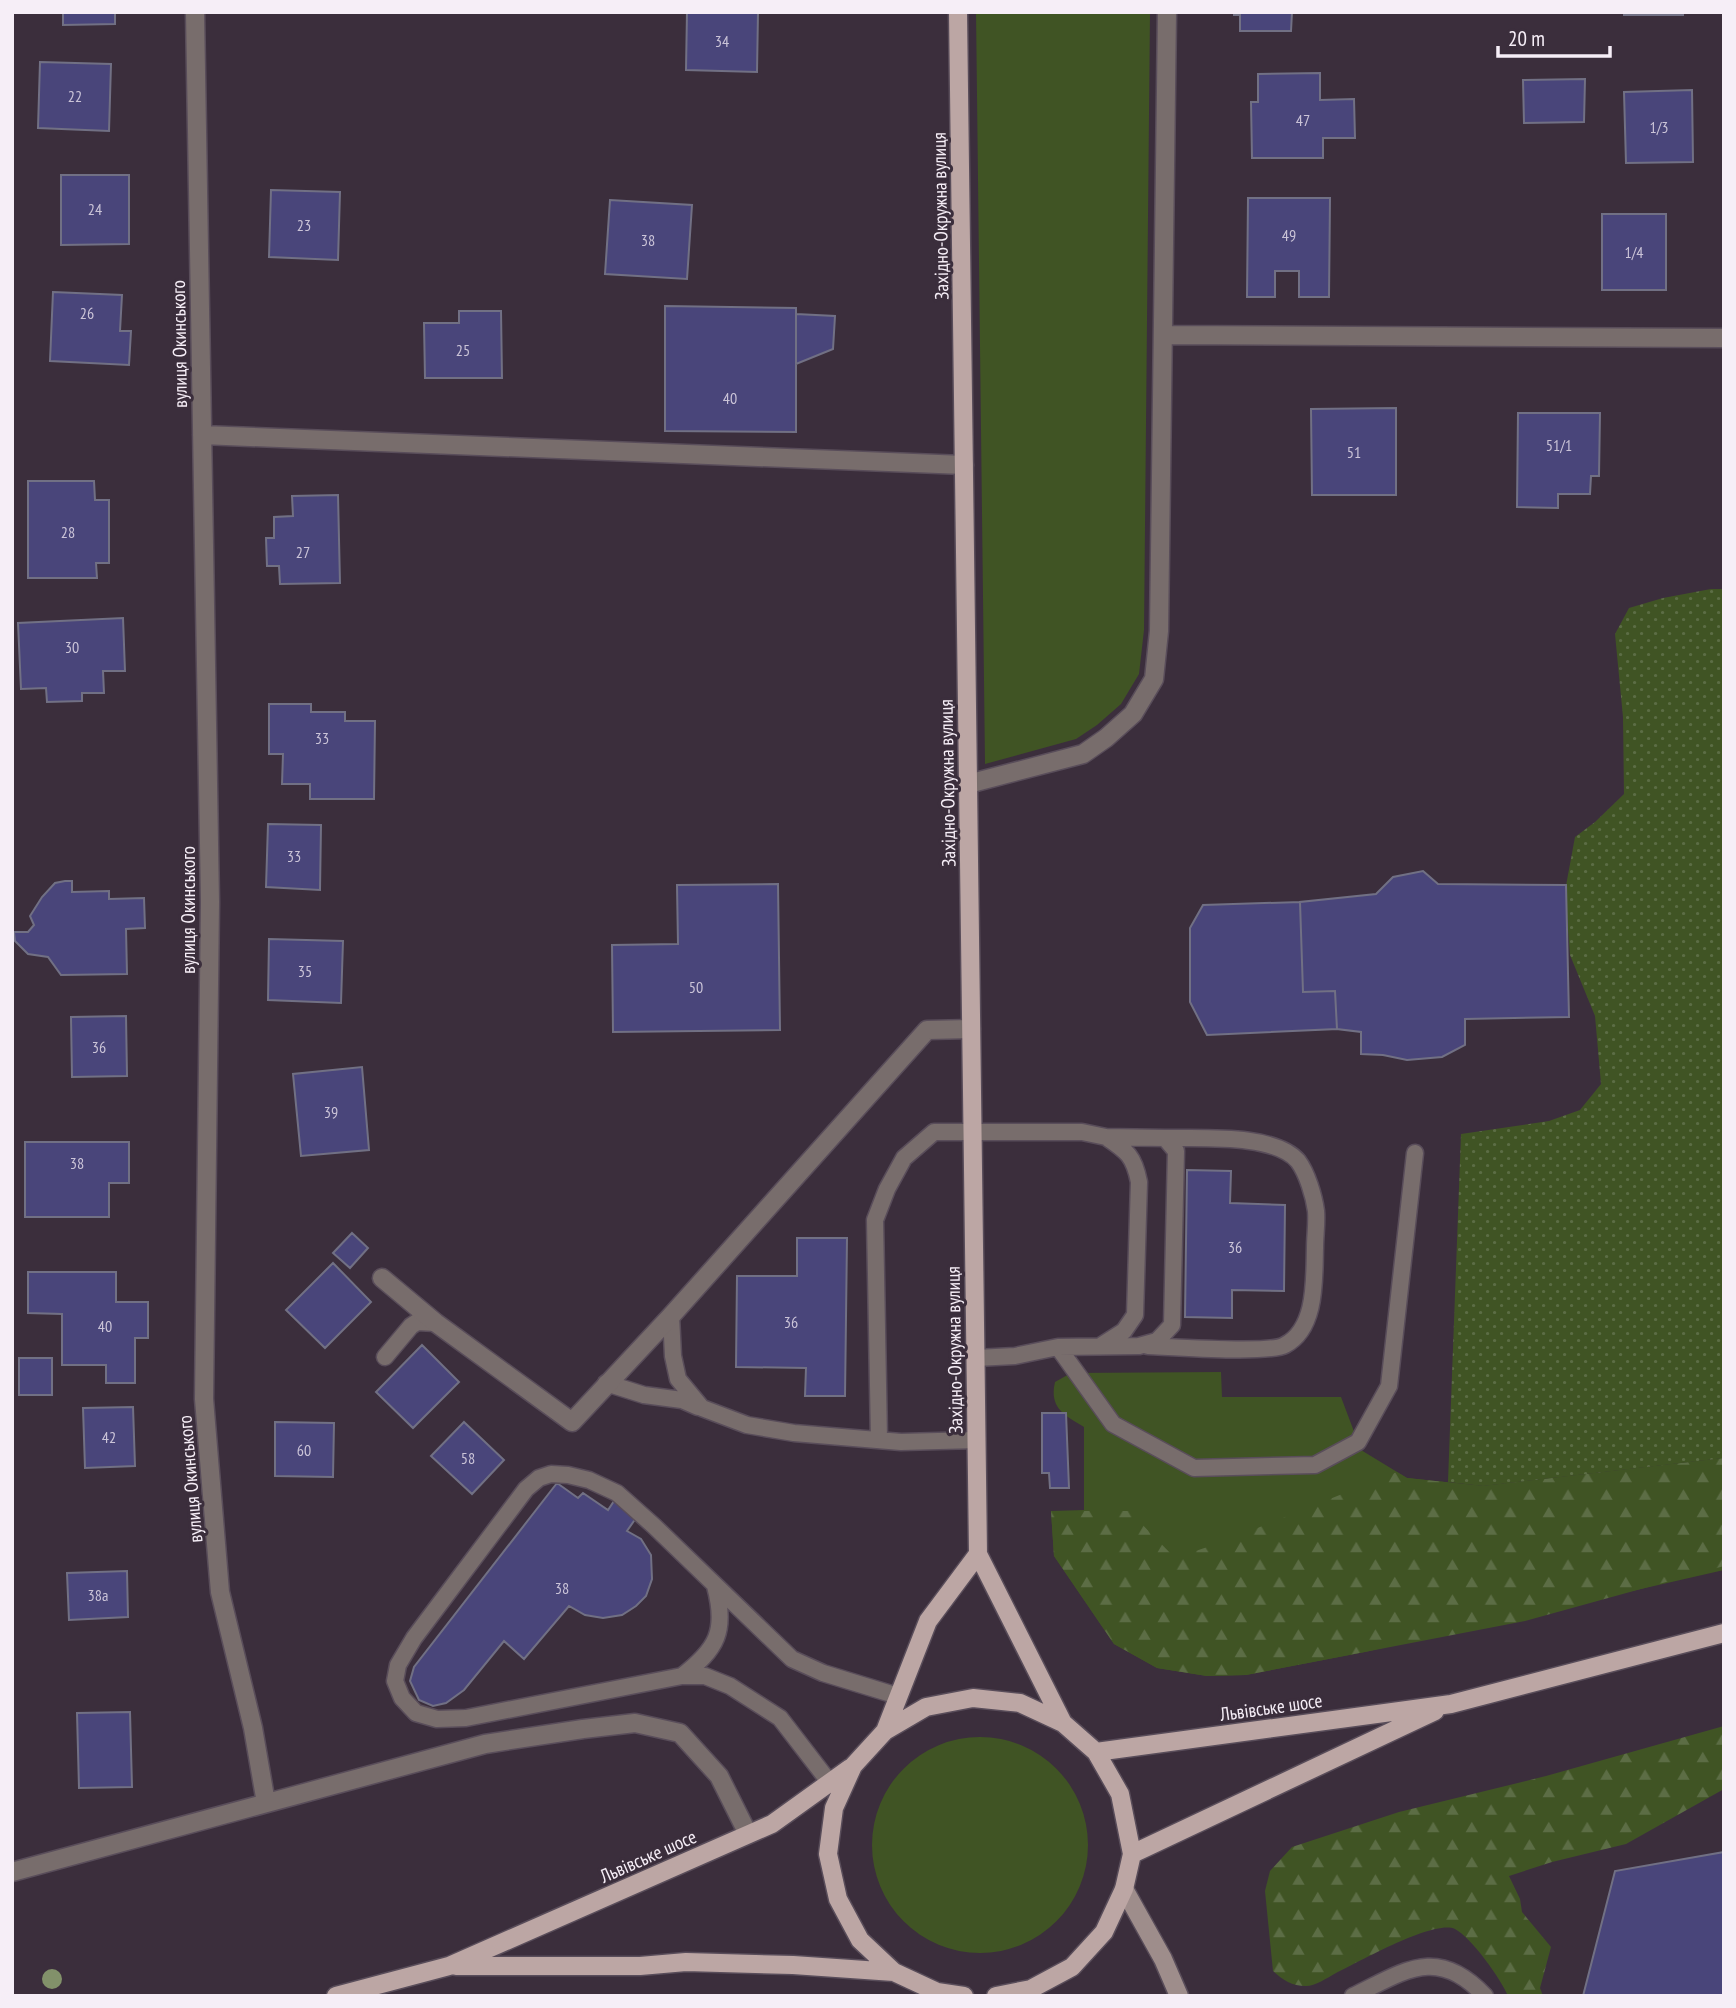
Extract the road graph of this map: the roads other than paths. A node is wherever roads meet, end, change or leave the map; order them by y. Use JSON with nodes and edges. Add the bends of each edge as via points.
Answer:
{"nodes":[{"id":1,"x":195,"y":12,"type":"edge"},
{"id":2,"x":958,"y":12,"type":"edge"},
{"id":3,"x":1167,"y":12,"type":"edge"},
{"id":4,"x":1163,"y":335,"type":"junction"},
{"id":5,"x":1724,"y":338,"type":"edge"},
{"id":6,"x":202,"y":435,"type":"junction"},
{"id":7,"x":964,"y":464,"type":"junction"},
{"id":8,"x":968,"y":784,"type":"junction"},
{"id":9,"x":971,"y":1029,"type":"junction"},
{"id":10,"x":972,"y":1132,"type":"junction"},
{"id":11,"x":1105,"y":1137,"type":"junction"},
{"id":12,"x":1165,"y":1138,"type":"junction"},
{"id":13,"x":1415,"y":1153,"type":"dead end"},
{"id":14,"x":382,"y":1278,"type":"dead end"},
{"id":15,"x":671,"y":1316,"type":"junction"},
{"id":16,"x":436,"y":1323,"type":"junction"},
{"id":17,"x":1102,"y":1345,"type":"junction"},
{"id":18,"x":1139,"y":1346,"type":"junction"},
{"id":19,"x":1058,"y":1347,"type":"junction"},
{"id":20,"x":385,"y":1357,"type":"dead end"},
{"id":21,"x":975,"y":1358,"type":"junction"},
{"id":22,"x":606,"y":1383,"type":"junction"},
{"id":23,"x":702,"y":1408,"type":"junction"},
{"id":24,"x":879,"y":1439,"type":"junction"},
{"id":25,"x":977,"y":1440,"type":"junction"},
{"id":26,"x":978,"y":1554,"type":"junction"},
{"id":27,"x":714,"y":1584,"type":"junction"},
{"id":28,"x":1724,"y":1633,"type":"edge"},
{"id":29,"x":682,"y":1676,"type":"junction"},
{"id":30,"x":898,"y":1696,"type":"junction"},
{"id":31,"x":1451,"y":1704,"type":"junction"},
{"id":32,"x":1063,"y":1723,"type":"junction"},
{"id":33,"x":885,"y":1731,"type":"junction"},
{"id":34,"x":1096,"y":1752,"type":"junction"},
{"id":35,"x":853,"y":1766,"type":"junction"},
{"id":36,"x":830,"y":1783,"type":"junction"},
{"id":37,"x":266,"y":1802,"type":"junction"},
{"id":38,"x":748,"y":1834,"type":"junction"},
{"id":39,"x":1132,"y":1854,"type":"junction"},
{"id":40,"x":12,"y":1872,"type":"edge"},
{"id":41,"x":1124,"y":1889,"type":"junction"},
{"id":42,"x":449,"y":1966,"type":"junction"},
{"id":43,"x":894,"y":1972,"type":"junction"},
{"id":44,"x":938,"y":1994,"type":"edge"},
{"id":45,"x":336,"y":1996,"type":"edge"},
{"id":46,"x":964,"y":1996,"type":"edge"},
{"id":47,"x":996,"y":1996,"type":"edge"},
{"id":48,"x":1179,"y":1996,"type":"edge"},
{"id":49,"x":1353,"y":1996,"type":"edge"},
{"id":50,"x":1485,"y":1996,"type":"edge"}],
"edges":[{"from":1,"to":6,"type":"street","name":"вулиця Окинського"},
{"from":2,"to":7,"type":"main road","name":"Західно-Окружна вулиця"},
{"from":3,"to":4,"type":"street"},
{"from":4,"to":5,"type":"street"},
{"from":4,"to":8,"type":"street","via":[[1159,631],[1154,679],[1133,714],[1083,754]]},
{"from":6,"to":7,"type":"street"},
{"from":6,"to":37,"type":"street","name":"вулиця Окинського","via":[[210,902],[204,1399],[220,1592]]},
{"from":7,"to":8,"type":"main road","name":"Західно-Окружна вулиця"},
{"from":8,"to":9,"type":"main road","name":"Західно-Окружна вулиця"},
{"from":9,"to":10,"type":"main road","name":"Західно-Окружна вулиця"},
{"from":9,"to":15,"type":"street","via":[[927,1030]]},
{"from":10,"to":11,"type":"lane","via":[[1082,1132]]},
{"from":10,"to":21,"type":"main road","name":"Західно-Окружна вулиця"},
{"from":10,"to":24,"type":"lane","via":[[934,1132],[904,1158],[875,1220]]},
{"from":11,"to":12,"type":"lane"},
{"from":11,"to":17,"type":"lane","via":[[1131,1157],[1139,1182],[1135,1315],[1124,1331]]},
{"from":12,"to":18,"type":"lane","via":[[1176,1151],[1172,1325],[1157,1341]]},
{"from":12,"to":18,"type":"lane","via":[[1249,1140],[1274,1146],[1297,1160],[1316,1210],[1314,1293],[1297,1336],[1277,1349]]},
{"from":13,"to":19,"type":"lane","via":[[1389,1386],[1358,1442],[1315,1465],[1194,1468],[1113,1424]]},
{"from":14,"to":16,"type":"street"},
{"from":15,"to":22,"type":"street"},
{"from":15,"to":23,"type":"lane","via":[[678,1379]]},
{"from":16,"to":20,"type":"lane","via":[[411,1326]]},
{"from":16,"to":22,"type":"street","via":[[572,1422]]},
{"from":17,"to":18,"type":"lane"},
{"from":17,"to":19,"type":"lane"},
{"from":19,"to":21,"type":"lane"},
{"from":21,"to":25,"type":"main road","name":"Західно-Окружна вулиця"},
{"from":22,"to":23,"type":"lane"},
{"from":23,"to":24,"type":"lane","via":[[747,1425]]},
{"from":24,"to":25,"type":"lane"},
{"from":25,"to":26,"type":"main road","name":"Західно-Окружна вулиця"},
{"from":26,"to":30,"type":"main road","via":[[928,1621]]},
{"from":26,"to":32,"type":"main road","name":"Західно-Окружна вулиця"},
{"from":27,"to":29,"type":"lane","via":[[720,1607],[716,1643]]},
{"from":27,"to":29,"type":"lane","via":[[617,1493],[589,1480],[551,1474],[526,1489],[414,1638],[398,1665],[395,1681],[416,1713],[437,1719],[467,1718]]},
{"from":27,"to":30,"type":"lane","via":[[792,1660]]},
{"from":28,"to":31,"type":"main road","name":"Львівське шосе"},
{"from":29,"to":36,"type":"lane","via":[[705,1676],[730,1686],[780,1718]]},
{"from":30,"to":33,"type":"main road"},
{"from":31,"to":34,"type":"main road","name":"Львівське шосе"},
{"from":31,"to":39,"type":"main road","name":"Львівське шосе"},
{"from":32,"to":33,"type":"main road","via":[[1020,1703],[973,1698],[926,1707]]},
{"from":32,"to":34,"type":"main road"},
{"from":33,"to":35,"type":"main road"},
{"from":34,"to":39,"type":"main road","via":[[1120,1794]]},
{"from":35,"to":36,"type":"main road","name":"Львівське шосе"},
{"from":35,"to":43,"type":"main road","via":[[834,1808],[828,1854],[838,1899],[860,1940]]},
{"from":36,"to":38,"type":"main road","name":"Львівське шосе","via":[[772,1824]]},
{"from":37,"to":38,"type":"street","via":[[485,1744],[635,1723],[680,1733],[719,1776]]},
{"from":37,"to":40,"type":"street"},
{"from":38,"to":42,"type":"main road","name":"Львівське шосе"},
{"from":39,"to":41,"type":"main road"},
{"from":41,"to":47,"type":"main road","via":[[1104,1932],[1072,1967],[1031,1989]]},
{"from":41,"to":48,"type":"main road"},
{"from":42,"to":43,"type":"main road","name":"Львівське шосе","via":[[686,1962]]},
{"from":42,"to":45,"type":"main road","name":"Львівське шосе"},
{"from":43,"to":44,"type":"main road"},
{"from":44,"to":46,"type":"main road"},
{"from":49,"to":50,"type":"lane","via":[[1414,1967],[1438,1966],[1469,1979]]}]}
